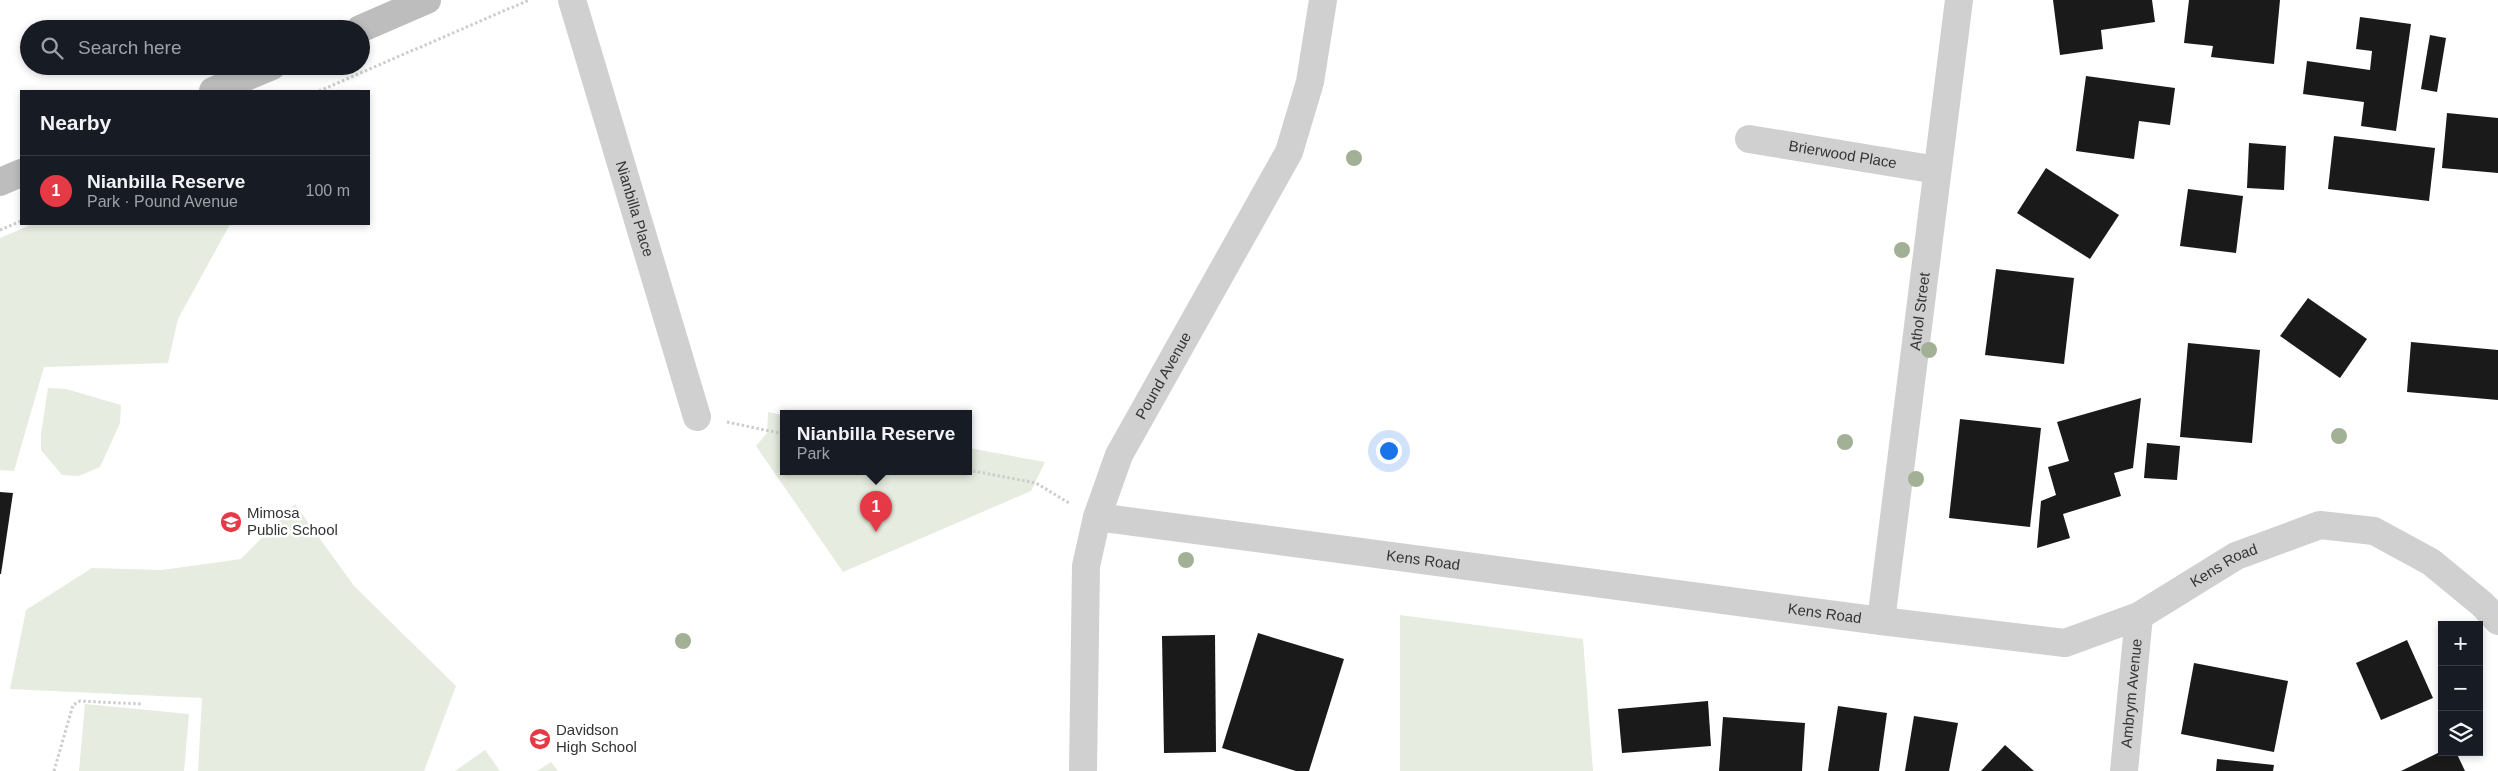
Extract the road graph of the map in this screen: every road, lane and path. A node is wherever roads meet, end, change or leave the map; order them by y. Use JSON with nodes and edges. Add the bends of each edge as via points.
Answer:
{"nodes":[{"id":1,"x":427,"y":0,"type":"edge"},
{"id":2,"x":529,"y":0,"type":"edge"},
{"id":3,"x":572,"y":0,"type":"edge"},
{"id":4,"x":1323,"y":0,"type":"edge"},
{"id":5,"x":1959,"y":0,"type":"edge"},
{"id":6,"x":370,"y":25,"type":"edge"},
{"id":7,"x":370,"y":69,"type":"edge"},
{"id":8,"x":251,"y":75,"type":"edge"},
{"id":9,"x":356,"y":75,"type":"edge"},
{"id":10,"x":215,"y":90,"type":"edge"},
{"id":11,"x":321,"y":90,"type":"edge"},
{"id":12,"x":1750,"y":139,"type":"dead end"},
{"id":13,"x":1937,"y":170,"type":"junction"},
{"id":14,"x":20,"y":173,"type":"edge"},
{"id":15,"x":0,"y":182,"type":"edge"},
{"id":16,"x":20,"y":221,"type":"edge"},
{"id":17,"x":0,"y":230,"type":"edge"},
{"id":18,"x":697,"y":416,"type":"joint"},
{"id":19,"x":780,"y":433,"type":"edge"},
{"id":20,"x":972,"y":471,"type":"edge"},
{"id":21,"x":1056,"y":496,"type":"dead end"},
{"id":22,"x":1097,"y":517,"type":"junction"},
{"id":23,"x":2139,"y":616,"type":"junction"},
{"id":24,"x":1881,"y":621,"type":"junction"},
{"id":25,"x":2498,"y":621,"type":"edge"},
{"id":26,"x":141,"y":704,"type":"dead end"},
{"id":27,"x":54,"y":771,"type":"edge"},
{"id":28,"x":1083,"y":771,"type":"edge"},
{"id":29,"x":2124,"y":771,"type":"edge"}],
"edges":[{"from":1,"to":6,"type":"street"},
{"from":2,"to":7,"type":"path"},
{"from":3,"to":18,"type":"street","name":"Nianbilla Place"},
{"from":4,"to":22,"type":"street","name":"Pound Avenue","via":[[1310,82],[1289,152],[1119,455]]},
{"from":5,"to":13,"type":"street","name":"Athol Street"},
{"from":8,"to":10,"type":"street"},
{"from":9,"to":11,"type":"path"},
{"from":12,"to":13,"type":"street","name":"Brierwood Place"},
{"from":13,"to":24,"type":"street","name":"Athol Street"},
{"from":14,"to":15,"type":"street"},
{"from":16,"to":17,"type":"path"},
{"from":18,"to":19,"type":"path"},
{"from":20,"to":21,"type":"path","via":[[1036,483]]},
{"from":22,"to":24,"type":"street","name":"Kens Road"},
{"from":22,"to":28,"type":"street","name":"Pound Avenue","via":[[1086,566]]},
{"from":23,"to":24,"type":"street","name":"Kens Road","via":[[2065,643]]},
{"from":23,"to":25,"type":"street","name":"Kens Road","via":[[2236,556],[2320,526],[2374,531],[2431,562]]},
{"from":23,"to":29,"type":"street","name":"Ambrym Avenue"},
{"from":26,"to":27,"type":"path","via":[[80,701],[73,705]]}]}
